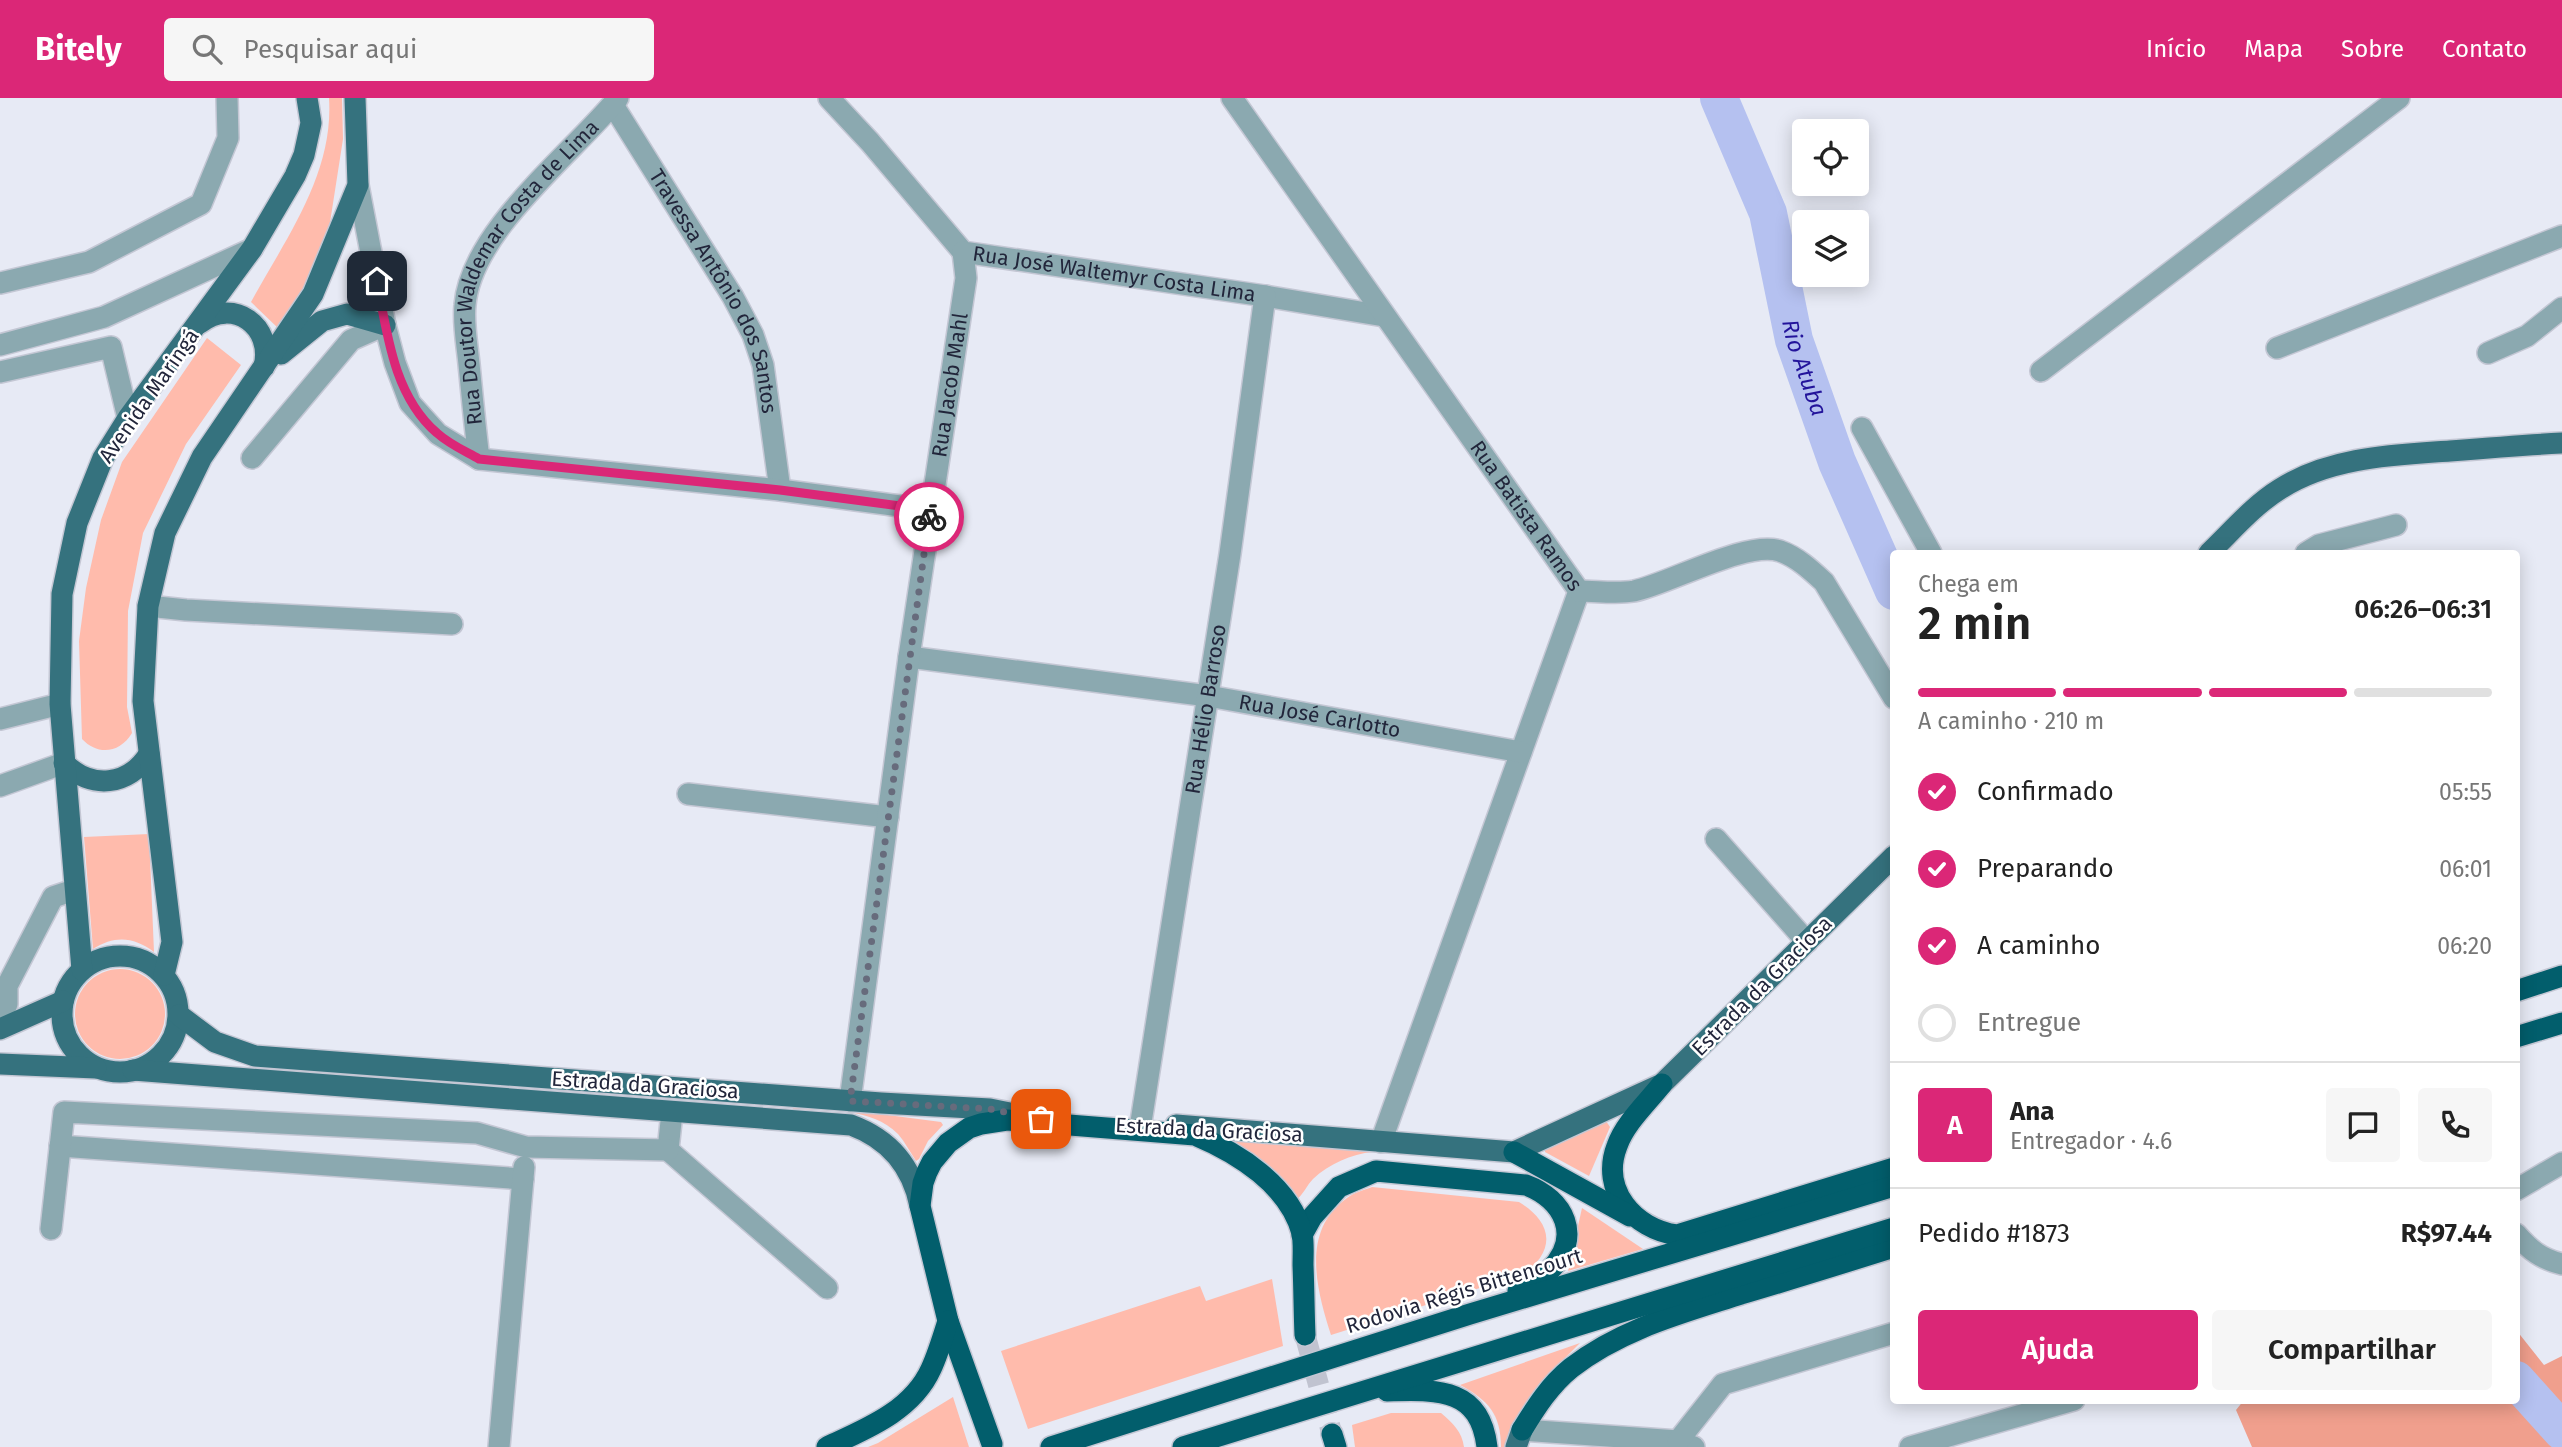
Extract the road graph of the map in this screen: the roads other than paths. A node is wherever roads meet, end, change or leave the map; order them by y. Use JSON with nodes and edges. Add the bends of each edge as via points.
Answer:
{"nodes":[{"id":1,"x":228,"y":98,"type":"edge"},
{"id":2,"x":307,"y":98,"type":"edge"},
{"id":3,"x":355,"y":98,"type":"edge"},
{"id":4,"x":829,"y":98,"type":"edge"},
{"id":5,"x":1232,"y":98,"type":"edge"},
{"id":6,"x":2399,"y":98,"type":"edge"},
{"id":7,"x":616,"y":102,"type":"edge"},
{"id":8,"x":358,"y":185,"type":"junction"},
{"id":9,"x":2562,"y":236,"type":"edge"},
{"id":10,"x":252,"y":249,"type":"junction"},
{"id":11,"x":963,"y":253,"type":"junction"},
{"id":12,"x":0,"y":283,"type":"edge"},
{"id":13,"x":1265,"y":296,"type":"junction"},
{"id":14,"x":2562,"y":308,"type":"edge"},
{"id":15,"x":1384,"y":316,"type":"junction"},
{"id":16,"x":104,"y":317,"type":"junction"},
{"id":17,"x":200,"y":323,"type":"junction"},
{"id":18,"x":385,"y":325,"type":"junction"},
{"id":19,"x":0,"y":345,"type":"edge"},
{"id":20,"x":111,"y":348,"type":"junction"},
{"id":21,"x":2277,"y":348,"type":"dead end"},
{"id":22,"x":2488,"y":354,"type":"dead end"},
{"id":23,"x":263,"y":369,"type":"junction"},
{"id":24,"x":2041,"y":370,"type":"dead end"},
{"id":25,"x":0,"y":372,"type":"edge"},
{"id":26,"x":128,"y":418,"type":"junction"},
{"id":27,"x":1862,"y":428,"type":"dead end"},
{"id":28,"x":2562,"y":443,"type":"edge"},
{"id":29,"x":253,"y":458,"type":"dead end"},
{"id":30,"x":479,"y":459,"type":"junction"},
{"id":31,"x":780,"y":490,"type":"junction"},
{"id":32,"x":930,"y":510,"type":"junction"},
{"id":33,"x":2396,"y":525,"type":"dead end"},
{"id":34,"x":1929,"y":550,"type":"edge"},
{"id":35,"x":2212,"y":550,"type":"edge"},
{"id":36,"x":2311,"y":550,"type":"edge"},
{"id":37,"x":1579,"y":591,"type":"junction"},
{"id":38,"x":148,"y":606,"type":"junction"},
{"id":39,"x":452,"y":624,"type":"dead end"},
{"id":40,"x":909,"y":657,"type":"junction"},
{"id":41,"x":1890,"y":691,"type":"edge"},
{"id":42,"x":1208,"y":696,"type":"junction"},
{"id":43,"x":60,"y":704,"type":"junction"},
{"id":44,"x":0,"y":719,"type":"edge"},
{"id":45,"x":1521,"y":752,"type":"junction"},
{"id":46,"x":149,"y":754,"type":"junction"},
{"id":47,"x":64,"y":764,"type":"junction"},
{"id":48,"x":0,"y":786,"type":"edge"},
{"id":49,"x":688,"y":794,"type":"dead end"},
{"id":50,"x":888,"y":817,"type":"junction"},
{"id":51,"x":1716,"y":839,"type":"dead end"},
{"id":52,"x":1890,"y":860,"type":"edge"},
{"id":53,"x":74,"y":890,"type":"junction"},
{"id":54,"x":1807,"y":942,"type":"junction"},
{"id":55,"x":82,"y":970,"type":"junction"},
{"id":56,"x":164,"y":975,"type":"junction"},
{"id":57,"x":2562,"y":976,"type":"edge"},
{"id":58,"x":3,"y":986,"type":"edge"},
{"id":59,"x":2520,"y":990,"type":"edge"},
{"id":60,"x":63,"y":1001,"type":"junction"},
{"id":61,"x":179,"y":1015,"type":"junction"},
{"id":62,"x":0,"y":1018,"type":"edge"},
{"id":63,"x":2562,"y":1023,"type":"edge"},
{"id":64,"x":0,"y":1028,"type":"edge"},
{"id":65,"x":2520,"y":1036,"type":"edge"},
{"id":66,"x":0,"y":1064,"type":"edge"},
{"id":67,"x":99,"y":1068,"type":"junction"},
{"id":68,"x":134,"y":1070,"type":"junction"},
{"id":69,"x":1662,"y":1084,"type":"junction"},
{"id":70,"x":850,"y":1101,"type":"junction"},
{"id":71,"x":672,"y":1112,"type":"junction"},
{"id":72,"x":1140,"y":1122,"type":"junction"},
{"id":73,"x":1067,"y":1125,"type":"junction"},
{"id":74,"x":1381,"y":1142,"type":"junction"},
{"id":75,"x":61,"y":1146,"type":"junction"},
{"id":76,"x":526,"y":1147,"type":"junction"},
{"id":77,"x":668,"y":1150,"type":"junction"},
{"id":78,"x":1514,"y":1152,"type":"junction"},
{"id":79,"x":2562,"y":1163,"type":"edge"},
{"id":80,"x":1890,"y":1169,"type":"edge"},
{"id":81,"x":523,"y":1179,"type":"junction"},
{"id":82,"x":1890,"y":1187,"type":"edge"},
{"id":83,"x":2520,"y":1189,"type":"edge"},
{"id":84,"x":920,"y":1206,"type":"junction"},
{"id":85,"x":1638,"y":1221,"type":"junction"},
{"id":86,"x":51,"y":1229,"type":"dead end"},
{"id":87,"x":1890,"y":1229,"type":"edge"},
{"id":88,"x":1302,"y":1235,"type":"junction"},
{"id":89,"x":2520,"y":1239,"type":"edge"},
{"id":90,"x":1890,"y":1248,"type":"edge"},
{"id":91,"x":2562,"y":1264,"type":"edge"},
{"id":92,"x":827,"y":1288,"type":"dead end"},
{"id":93,"x":1469,"y":1314,"type":"junction"},
{"id":94,"x":948,"y":1321,"type":"junction"},
{"id":95,"x":1890,"y":1334,"type":"edge"},
{"id":96,"x":1305,"y":1335,"type":"tunnel mouth"},
{"id":97,"x":1354,"y":1394,"type":"junction"},
{"id":98,"x":2060,"y":1404,"type":"edge"},
{"id":99,"x":1519,"y":1438,"type":"edge"},
{"id":100,"x":992,"y":1444,"type":"dead end"},
{"id":101,"x":1686,"y":1444,"type":"edge"},
{"id":102,"x":499,"y":1447,"type":"edge"},
{"id":103,"x":827,"y":1447,"type":"edge"},
{"id":104,"x":1051,"y":1447,"type":"edge"},
{"id":105,"x":1183,"y":1447,"type":"edge"},
{"id":106,"x":1487,"y":1447,"type":"edge"},
{"id":107,"x":1910,"y":1447,"type":"edge"}],
"edges":[{"from":1,"to":12,"type":"street","via":[[228,138],[201,204],[89,262]]},
{"from":2,"to":10,"type":"main road","name":"Avenida Maringá","via":[[311,123],[304,155]]},
{"from":3,"to":8,"type":"main road"},
{"from":4,"to":11,"type":"street","name":"Rua José Waltemyr Costa Lima"},
{"from":5,"to":15,"type":"street","name":"Rua Batista Ramos"},
{"from":6,"to":24,"type":"street"},
{"from":7,"to":30,"type":"street","name":"Rua Doutor Waldemar Costa de Lima","via":[[519,205],[494,236],[468,285],[465,330]]},
{"from":7,"to":31,"type":"street","name":"Travessa Antônio dos Santos","via":[[753,335],[763,365]]},
{"from":8,"to":18,"type":"street"},
{"from":8,"to":23,"type":"main road","via":[[313,294]]},
{"from":9,"to":21,"type":"street"},
{"from":10,"to":16,"type":"street"},
{"from":10,"to":17,"type":"main road","name":"Avenida Maringá"},
{"from":11,"to":13,"type":"street","name":"Rua José Waltemyr Costa Lima"},
{"from":11,"to":32,"type":"street","name":"Rua Jacob Mahl","via":[[965,278]]},
{"from":13,"to":15,"type":"street","name":"Rua José Waltemyr Costa Lima"},
{"from":13,"to":42,"type":"street","name":"Rua Hélio Barroso"},
{"from":14,"to":22,"type":"street","via":[[2527,336]]},
{"from":15,"to":37,"type":"street","name":"Rua Batista Ramos"},
{"from":16,"to":19,"type":"street"},
{"from":16,"to":20,"type":"street"},
{"from":17,"to":23,"type":"main road","via":[[217,314],[250,320],[265,342]]},
{"from":17,"to":26,"type":"main road","name":"Avenida Maringá"},
{"from":18,"to":23,"type":"main road","via":[[347,314],[322,321]]},
{"from":18,"to":29,"type":"street","via":[[351,340]]},
{"from":18,"to":30,"type":"street","via":[[410,403],[438,434]]},
{"from":20,"to":25,"type":"street"},
{"from":20,"to":26,"type":"street"},
{"from":23,"to":38,"type":"main road","via":[[202,457],[165,533]]},
{"from":26,"to":43,"type":"main road","name":"Avenida Maringá","via":[[103,458],[77,523],[62,594]]},
{"from":27,"to":34,"type":"street"},
{"from":28,"to":35,"type":"main road","via":[[2367,458],[2329,467],[2301,477],[2267,498]]},
{"from":30,"to":31,"type":"street"},
{"from":31,"to":32,"type":"street"},
{"from":32,"to":40,"type":"street","name":"Rua Jacob Mahl"},
{"from":33,"to":36,"type":"street"},
{"from":37,"to":41,"type":"street","via":[[1633,591],[1759,549],[1779,551],[1824,582]]},
{"from":37,"to":45,"type":"street","name":"Rua Batista Ramos"},
{"from":38,"to":39,"type":"street"},
{"from":38,"to":46,"type":"main road","via":[[143,701]]},
{"from":40,"to":42,"type":"street","name":"Rua José Carlotto"},
{"from":40,"to":50,"type":"street","name":"Rua Jacob Mahl"},
{"from":42,"to":45,"type":"street","name":"Rua José Carlotto"},
{"from":42,"to":72,"type":"street","name":"Rua Hélio Barroso"},
{"from":43,"to":44,"type":"street"},
{"from":43,"to":47,"type":"main road","name":"Avenida Maringá"},
{"from":45,"to":74,"type":"street","name":"Rua Batista Ramos"},
{"from":46,"to":47,"type":"main road","via":[[136,770],[113,781],[85,778]]},
{"from":46,"to":56,"type":"main road","via":[[172,942]]},
{"from":47,"to":48,"type":"street"},
{"from":47,"to":53,"type":"main road","name":"Avenida Maringá"},
{"from":49,"to":50,"type":"street"},
{"from":50,"to":70,"type":"street","name":"Rua Jacob Mahl"},
{"from":51,"to":54,"type":"street"},
{"from":52,"to":54,"type":"main road","name":"Estrada da Graciosa"},
{"from":53,"to":55,"type":"main road","name":"Avenida Maringá"},
{"from":53,"to":58,"type":"street","via":[[53,897]]},
{"from":54,"to":69,"type":"main road","name":"Estrada da Graciosa"},
{"from":55,"to":56,"type":"main road","via":[[117,955],[143,960]]},
{"from":55,"to":60,"type":"main road"},
{"from":56,"to":61,"type":"main road","via":[[175,994]]},
{"from":57,"to":59,"type":"highway"},
{"from":58,"to":62,"type":"street","via":[[6,1004]]},
{"from":60,"to":64,"type":"main road"},
{"from":60,"to":67,"type":"main road","via":[[66,1036],[79,1055]]},
{"from":61,"to":68,"type":"main road","via":[[166,1051]]},
{"from":61,"to":70,"type":"main road","name":"Estrada da Graciosa","via":[[215,1042],[254,1056]]},
{"from":63,"to":65,"type":"highway"},
{"from":66,"to":67,"type":"main road"},
{"from":67,"to":68,"type":"main road"},
{"from":68,"to":71,"type":"main road","name":"Estrada da Graciosa"},
{"from":69,"to":78,"type":"main road","name":"Estrada da Graciosa"},
{"from":69,"to":85,"type":"highway","via":[[1623,1134],[1614,1159],[1620,1199]]},
{"from":70,"to":73,"type":"main road","name":"Estrada da Graciosa","via":[[990,1109]]},
{"from":71,"to":77,"type":"street"},
{"from":71,"to":84,"type":"main road","name":"Estrada da Graciosa","via":[[850,1125],[864,1130],[899,1157],[913,1180]]},
{"from":72,"to":73,"type":"main road","name":"Estrada da Graciosa"},
{"from":72,"to":74,"type":"main road","name":"Estrada da Graciosa"},
{"from":73,"to":84,"type":"highway","via":[[1007,1120],[969,1128],[932,1162]]},
{"from":73,"to":88,"type":"highway","via":[[1195,1135],[1218,1144],[1255,1168],[1270,1184],[1295,1216]]},
{"from":74,"to":78,"type":"main road","name":"Estrada da Graciosa"},
{"from":75,"to":76,"type":"street","via":[[64,1112],[477,1133]]},
{"from":75,"to":81,"type":"street"},
{"from":75,"to":86,"type":"street"},
{"from":76,"to":77,"type":"street"},
{"from":76,"to":81,"type":"street"},
{"from":77,"to":92,"type":"street"},
{"from":78,"to":85,"type":"highway"},
{"from":79,"to":83,"type":"street"},
{"from":80,"to":85,"type":"highway","via":[[1677,1235]]},
{"from":81,"to":102,"type":"street"},
{"from":82,"to":93,"type":"highway","name":"Rodovia Régis Bittencourt"},
{"from":84,"to":94,"type":"highway"},
{"from":87,"to":97,"type":"highway"},
{"from":88,"to":93,"type":"highway","via":[[1339,1187],[1376,1171],[1526,1185],[1543,1191],[1557,1204],[1565,1221],[1561,1258],[1530,1284]]},
{"from":88,"to":96,"type":"highway"},
{"from":89,"to":91,"type":"street","via":[[2531,1251]]},
{"from":90,"to":99,"type":"highway","via":[[1652,1322],[1570,1369],[1535,1408]]},
{"from":93,"to":104,"type":"highway","name":"Rodovia Régis Bittencourt"},
{"from":94,"to":100,"type":"highway"},
{"from":94,"to":103,"type":"highway","via":[[931,1370],[908,1399],[884,1419]]},
{"from":95,"to":101,"type":"street","via":[[1723,1384]]},
{"from":97,"to":105,"type":"highway"},
{"from":97,"to":106,"type":"highway","via":[[1433,1390],[1455,1395],[1474,1411]]},
{"from":98,"to":107,"type":"street"},
{"from":99,"to":101,"type":"street"}]}
